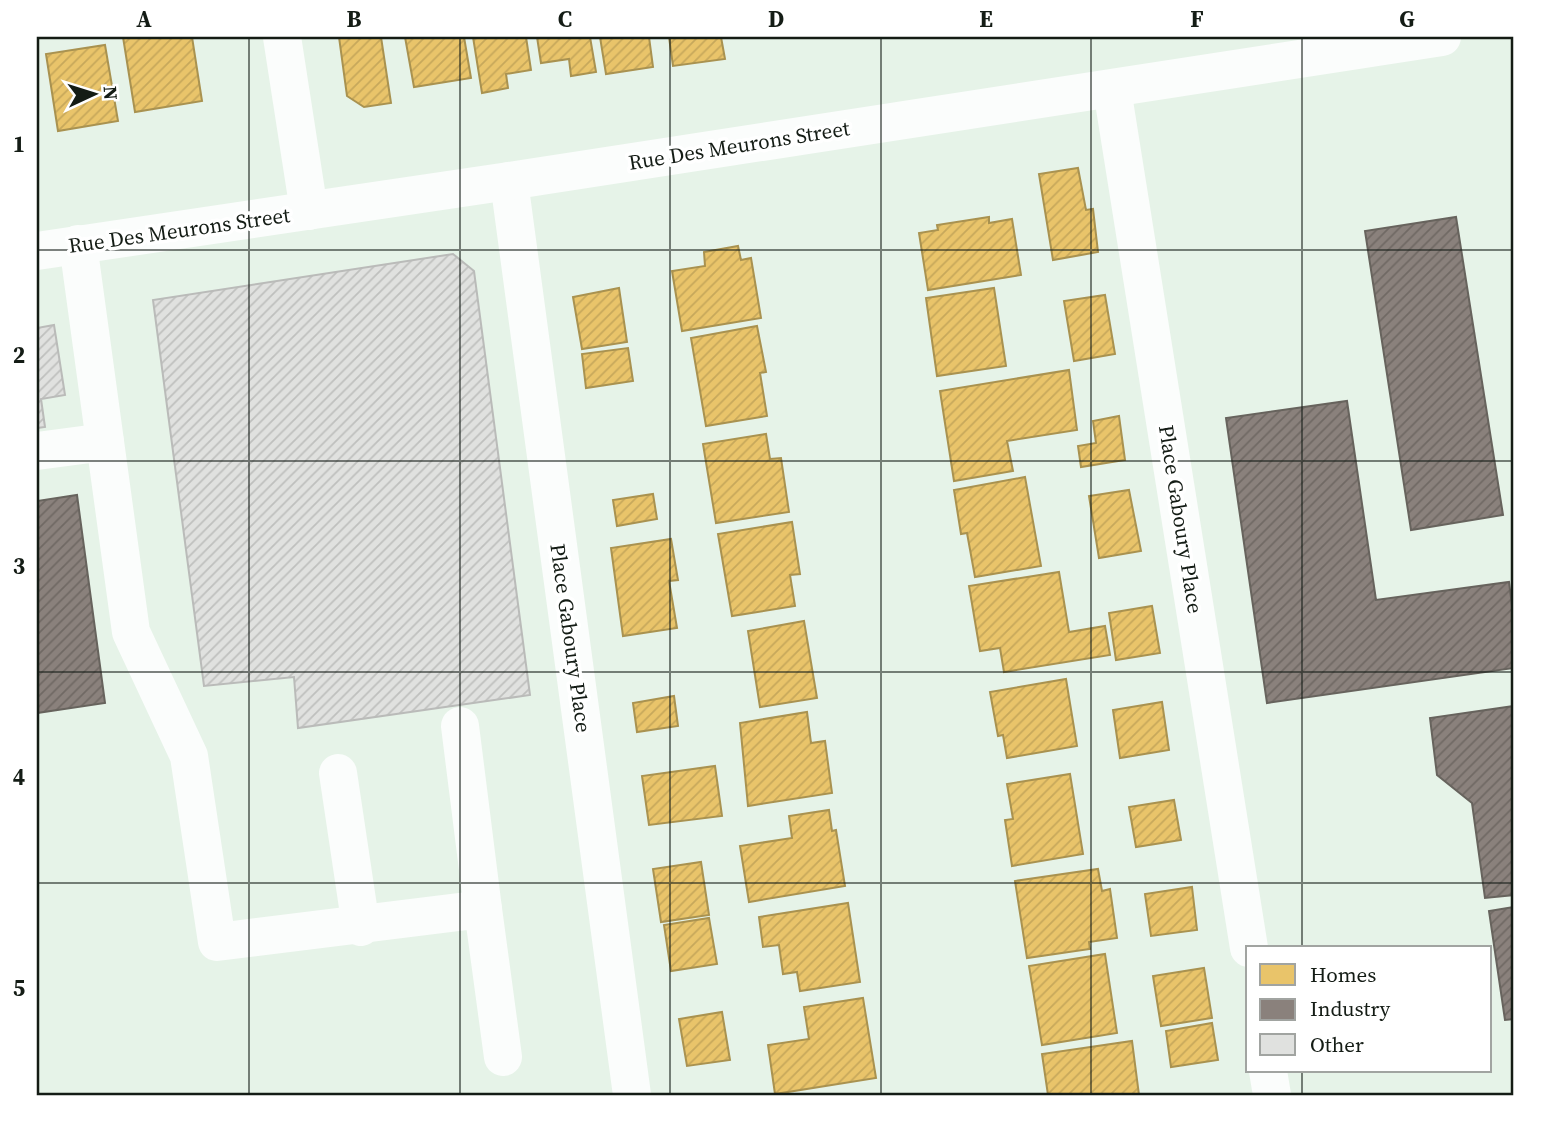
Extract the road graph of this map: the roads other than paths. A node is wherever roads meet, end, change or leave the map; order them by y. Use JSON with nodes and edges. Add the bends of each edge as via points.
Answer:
{"nodes":[{"id":1,"x":282,"y":37,"type":"edge"},
{"id":2,"x":1442,"y":37,"type":"edge"},
{"id":3,"x":1112,"y":89,"type":"junction"},
{"id":4,"x":509,"y":181,"type":"junction"},
{"id":5,"x":309,"y":211,"type":"junction"},
{"id":6,"x":78,"y":244,"type":"junction"},
{"id":7,"x":37,"y":251,"type":"edge"},
{"id":8,"x":105,"y":442,"type":"junction"},
{"id":9,"x":37,"y":451,"type":"edge"},
{"id":10,"x":460,"y":726,"type":"dead end"},
{"id":11,"x":338,"y":773,"type":"dead end"},
{"id":12,"x":483,"y":909,"type":"junction"},
{"id":13,"x":361,"y":927,"type":"junction"},
{"id":14,"x":1249,"y":946,"type":"edge"},
{"id":15,"x":503,"y":1057,"type":"dead end"},
{"id":16,"x":1268,"y":1072,"type":"edge"},
{"id":17,"x":632,"y":1095,"type":"edge"},
{"id":18,"x":1272,"y":1095,"type":"edge"}],
"edges":[{"from":1,"to":5,"type":"street"},
{"from":2,"to":3,"type":"street","name":"Rue Des Meurons Street"},
{"from":3,"to":4,"type":"street","name":"Rue Des Meurons Street"},
{"from":3,"to":14,"type":"street","name":"Place Gaboury Place"},
{"from":4,"to":5,"type":"street","name":"Rue Des Meurons Street"},
{"from":4,"to":17,"type":"street","name":"Place Gaboury Place"},
{"from":5,"to":6,"type":"street","name":"Rue Des Meurons Street"},
{"from":6,"to":7,"type":"street","name":"Rue Des Meurons Street"},
{"from":6,"to":8,"type":"street"},
{"from":8,"to":9,"type":"street"},
{"from":8,"to":13,"type":"street","via":[[131,632],[189,756],[217,942]]},
{"from":10,"to":12,"type":"street"},
{"from":11,"to":13,"type":"street"},
{"from":12,"to":13,"type":"street"},
{"from":12,"to":15,"type":"street"},
{"from":16,"to":18,"type":"street"}]}
